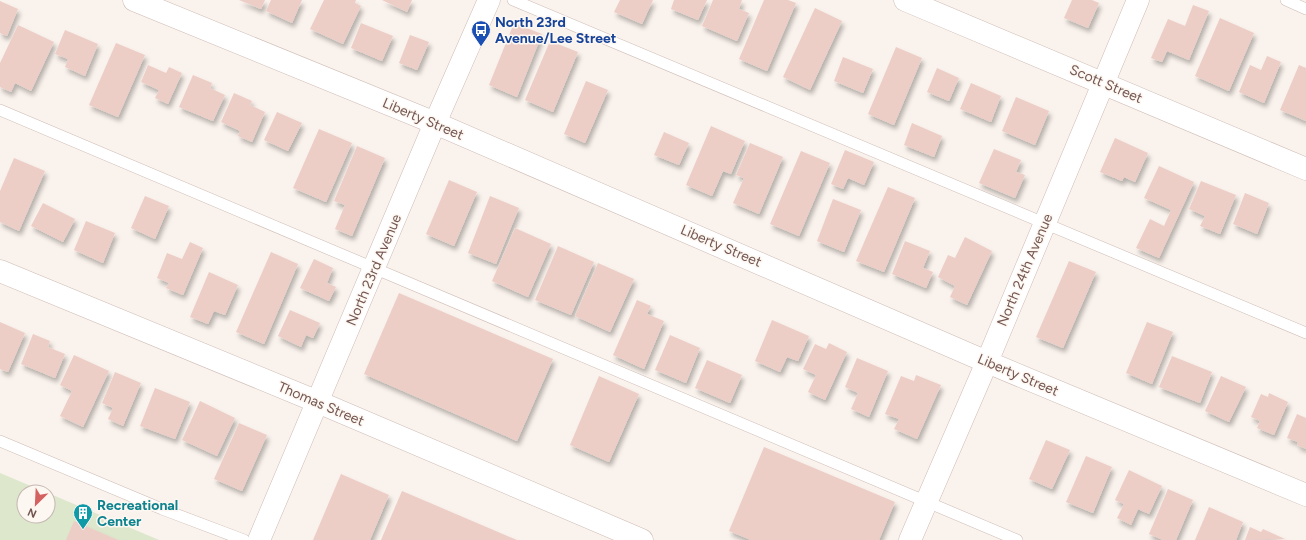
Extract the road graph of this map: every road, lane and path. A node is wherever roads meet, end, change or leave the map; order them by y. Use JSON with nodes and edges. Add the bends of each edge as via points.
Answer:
{"nodes":[{"id":1,"x":134,"y":0,"type":"edge"},
{"id":2,"x":490,"y":0,"type":"edge"},
{"id":3,"x":513,"y":0,"type":"edge"},
{"id":4,"x":905,"y":0,"type":"edge"},
{"id":5,"x":1138,"y":0,"type":"edge"},
{"id":6,"x":1286,"y":0,"type":"edge"},
{"id":7,"x":1306,"y":9,"type":"edge"},
{"id":8,"x":1103,"y":83,"type":"junction"},
{"id":9,"x":0,"y":110,"type":"edge"},
{"id":10,"x":435,"y":123,"type":"junction"},
{"id":11,"x":1306,"y":169,"type":"edge"},
{"id":12,"x":1045,"y":223,"type":"junction"},
{"id":13,"x":374,"y":268,"type":"junction"},
{"id":14,"x":0,"y":271,"type":"edge"},
{"id":15,"x":1306,"y":333,"type":"edge"},
{"id":16,"x":987,"y":362,"type":"junction"},
{"id":17,"x":318,"y":402,"type":"junction"},
{"id":18,"x":0,"y":441,"type":"edge"},
{"id":19,"x":1306,"y":495,"type":"edge"},
{"id":20,"x":927,"y":502,"type":"junction"},
{"id":21,"x":244,"y":540,"type":"edge"},
{"id":22,"x":259,"y":540,"type":"edge"},
{"id":23,"x":642,"y":540,"type":"edge"},
{"id":24,"x":910,"y":540,"type":"edge"},
{"id":25,"x":1017,"y":540,"type":"edge"}],
"edges":[{"from":1,"to":10,"type":"street","name":"Liberty Street"},
{"from":2,"to":10,"type":"street","name":"North 23rd Avenue"},
{"from":3,"to":12,"type":"lane"},
{"from":4,"to":8,"type":"street","name":"Scott Street"},
{"from":5,"to":8,"type":"street","name":"North 24th Avenue"},
{"from":6,"to":7,"type":"lane"},
{"from":8,"to":11,"type":"street","name":"Scott Street"},
{"from":8,"to":12,"type":"street","name":"North 24th Avenue"},
{"from":9,"to":13,"type":"lane"},
{"from":10,"to":13,"type":"street","name":"North 23rd Avenue"},
{"from":10,"to":16,"type":"street","name":"Liberty Street"},
{"from":12,"to":15,"type":"lane"},
{"from":12,"to":16,"type":"street","name":"North 24th Avenue"},
{"from":13,"to":17,"type":"street","name":"North 23rd Avenue"},
{"from":13,"to":20,"type":"lane"},
{"from":14,"to":17,"type":"street","name":"Thomas Street"},
{"from":16,"to":19,"type":"street","name":"Liberty Street"},
{"from":16,"to":20,"type":"street","name":"North 24th Avenue"},
{"from":17,"to":22,"type":"street","name":"North 23rd Avenue"},
{"from":17,"to":23,"type":"street","name":"Thomas Street"},
{"from":18,"to":21,"type":"lane","via":[[162,509]]},
{"from":20,"to":24,"type":"street","name":"North 24th Avenue"},
{"from":20,"to":25,"type":"lane"}]}
